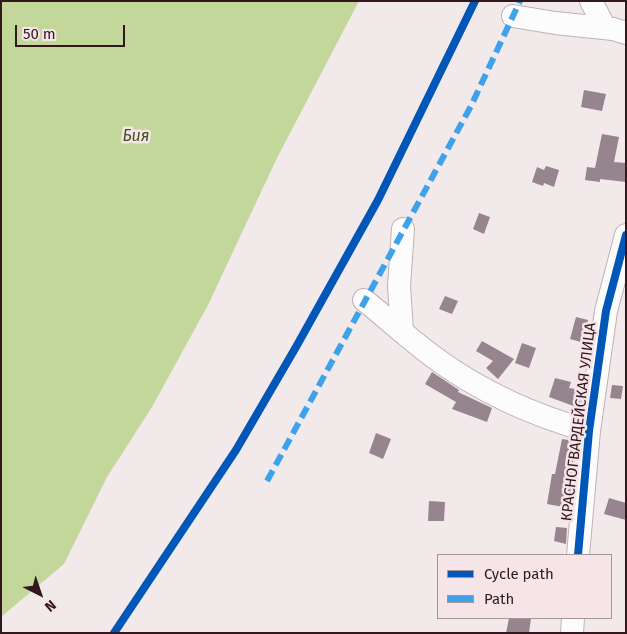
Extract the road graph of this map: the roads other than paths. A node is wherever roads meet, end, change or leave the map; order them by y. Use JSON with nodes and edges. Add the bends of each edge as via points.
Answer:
{"nodes":[{"id":1,"x":591,"y":1,"type":"edge"},
{"id":2,"x":513,"y":16,"type":"dead end"},
{"id":3,"x":616,"y":31,"type":"edge"},
{"id":4,"x":403,"y":229,"type":"dead end"},
{"id":5,"x":626,"y":235,"type":"edge"},
{"id":6,"x":364,"y":300,"type":"dead end"},
{"id":7,"x":402,"y":331,"type":"junction"},
{"id":8,"x":589,"y":431,"type":"junction"},
{"id":9,"x":578,"y":554,"type":"edge"},
{"id":10,"x":573,"y":619,"type":"edge"},
{"id":11,"x":572,"y":633,"type":"edge"}],
"edges":[{"from":1,"to":3,"type":"street"},
{"from":2,"to":3,"type":"street"},
{"from":4,"to":7,"type":"street","via":[[399,286]]},
{"from":5,"to":8,"type":"street","name":"КРАСНОГВАРДЕЙСКАЯ УЛИЦА","via":[[606,310]]},
{"from":6,"to":7,"type":"street"},
{"from":7,"to":8,"type":"street","via":[[469,380],[521,407]]},
{"from":8,"to":9,"type":"street","name":"КРАСНОГВАРДЕЙСКАЯ УЛИЦА"},
{"from":10,"to":11,"type":"street"}]}
